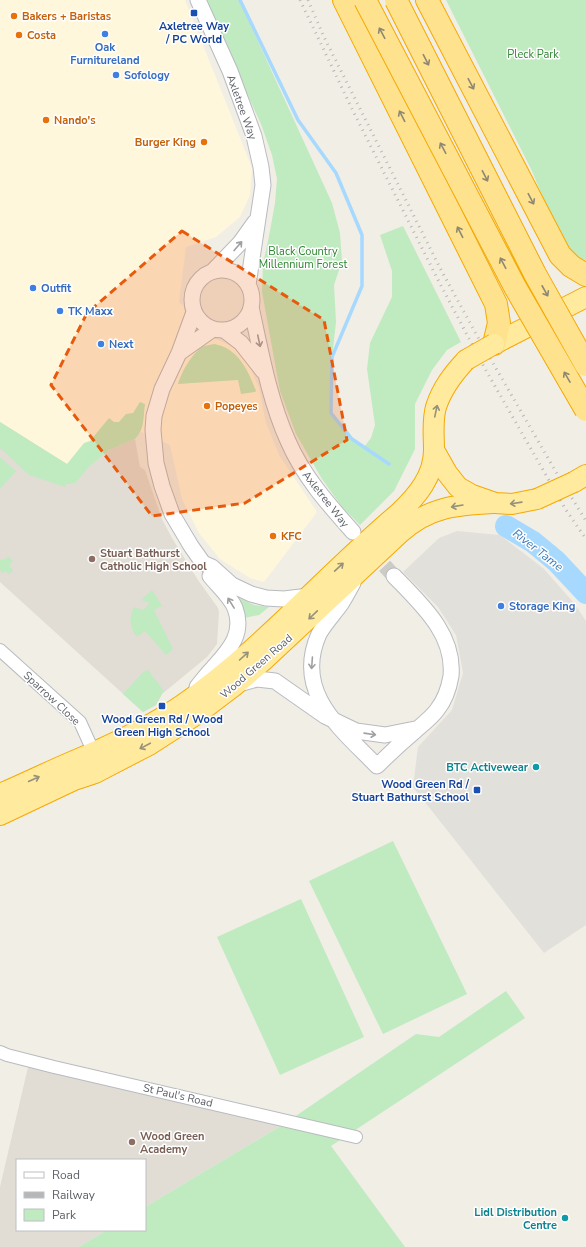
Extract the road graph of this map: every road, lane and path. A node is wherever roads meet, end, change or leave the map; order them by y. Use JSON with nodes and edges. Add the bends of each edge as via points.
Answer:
{"nodes":[{"id":1,"x":198,"y":0,"type":"edge"},
{"id":2,"x":344,"y":0,"type":"edge"},
{"id":3,"x":365,"y":0,"type":"edge"},
{"id":4,"x":396,"y":0,"type":"edge"},
{"id":5,"x":427,"y":0,"type":"edge"},
{"id":6,"x":257,"y":219,"type":"junction"},
{"id":7,"x":214,"y":270,"type":"junction"},
{"id":8,"x":586,"y":275,"type":"edge"},
{"id":9,"x":248,"y":285,"type":"junction"},
{"id":10,"x":586,"y":297,"type":"edge"},
{"id":11,"x":251,"y":307,"type":"junction"},
{"id":12,"x":194,"y":312,"type":"junction"},
{"id":13,"x":218,"y":329,"type":"junction"},
{"id":14,"x":494,"y":344,"type":"junction"},
{"id":15,"x":179,"y":353,"type":"junction"},
{"id":16,"x":586,"y":364,"type":"edge"},
{"id":17,"x":266,"y":376,"type":"junction"},
{"id":18,"x":586,"y":410,"type":"edge"},
{"id":19,"x":434,"y":450,"type":"junction"},
{"id":20,"x":582,"y":482,"type":"edge"},
{"id":21,"x":495,"y":503,"type":"junction"},
{"id":22,"x":353,"y":532,"type":"dead end"},
{"id":23,"x":205,"y":568,"type":"junction"},
{"id":24,"x":362,"y":568,"type":"junction"},
{"id":25,"x":394,"y":576,"type":"tunnel mouth"},
{"id":26,"x":309,"y":596,"type":"junction"},
{"id":27,"x":0,"y":650,"type":"edge"},
{"id":28,"x":234,"y":686,"type":"junction"},
{"id":29,"x":182,"y":705,"type":"junction"},
{"id":30,"x":333,"y":721,"type":"junction"},
{"id":31,"x":418,"y":728,"type":"junction"},
{"id":32,"x":94,"y":753,"type":"junction"},
{"id":33,"x":0,"y":794,"type":"edge"},
{"id":34,"x":0,"y":815,"type":"edge"},
{"id":35,"x":0,"y":1052,"type":"edge"},
{"id":36,"x":356,"y":1137,"type":"dead end"}],
"edges":[{"from":1,"to":6,"type":"street","name":"Axletree Way","via":[[230,72],[254,136],[263,185]]},
{"from":14,"to":2,"type":"highway","one_way":true,"via":[[499,323],[496,304]]},
{"from":18,"to":3,"type":"highway","one_way":true,"bridge":true,"via":[[515,287]]},
{"from":4,"to":16,"type":"highway","one_way":true,"bridge":true,"via":[[535,274]]},
{"from":5,"to":8,"type":"highway","one_way":true,"via":[[560,255]]},
{"from":7,"to":6,"type":"street","name":"Axletree Way","one_way":true,"via":[[240,243]]},
{"from":6,"to":9,"type":"street","name":"Axletree Way"},
{"from":7,"to":9,"type":"street","via":[[230,271]]},
{"from":7,"to":12,"type":"street","via":[[195,285],[191,303]]},
{"from":9,"to":11,"type":"street","via":[[252,299]]},
{"from":10,"to":14,"type":"highway"},
{"from":11,"to":13,"type":"street","via":[[241,323],[233,328]]},
{"from":11,"to":17,"type":"street","name":"Axletree Way","one_way":true},
{"from":12,"to":13,"type":"street","via":[[205,325]]},
{"from":12,"to":15,"type":"street"},
{"from":13,"to":15,"type":"street"},
{"from":13,"to":17,"type":"street","name":"Axletree Way","via":[[241,343]]},
{"from":19,"to":14,"type":"highway","one_way":true,"bridge":true,"via":[[433,427],[436,406],[448,380],[466,360]]},
{"from":15,"to":23,"type":"street","via":[[157,404],[155,454],[172,514]]},
{"from":17,"to":22,"type":"street","name":"Axletree Way","via":[[281,424],[300,465],[325,500]]},
{"from":19,"to":21,"type":"highway","via":[[458,487]]},
{"from":26,"to":19,"type":"highway","name":"Wood Green Road","one_way":true,"via":[[410,503],[429,475]]},
{"from":20,"to":21,"type":"highway","one_way":true,"bridge":true,"via":[[537,499],[512,504]]},
{"from":21,"to":24,"type":"highway","name":"Wood Green Road","one_way":true,"via":[[460,505],[422,517]]},
{"from":23,"to":26,"type":"street","via":[[212,568],[232,585],[251,594],[284,600]]},
{"from":29,"to":23,"type":"street","one_way":true,"via":[[230,648],[238,628],[235,608]]},
{"from":24,"to":28,"type":"highway","name":"Wood Green Road","one_way":true},
{"from":24,"to":30,"type":"street","one_way":true,"via":[[341,604],[320,632],[313,648],[311,665],[314,689]]},
{"from":25,"to":31,"type":"street","via":[[419,602],[439,628],[449,647],[450,681],[446,695],[438,710]]},
{"from":29,"to":26,"type":"highway","name":"Wood Green Road","one_way":true,"via":[[228,670]]},
{"from":27,"to":32,"type":"street","name":"Sparrow Close","via":[[80,722]]},
{"from":28,"to":30,"type":"street","via":[[257,679],[275,681]]},
{"from":28,"to":34,"type":"highway","name":"Wood Green Road","one_way":true,"via":[[149,745],[95,773],[74,780]]},
{"from":29,"to":32,"type":"highway","name":"Wood Green Road"},
{"from":30,"to":31,"type":"street","one_way":true,"via":[[370,734],[384,735]]},
{"from":30,"to":31,"type":"street","via":[[377,766]]},
{"from":33,"to":32,"type":"highway","name":"Wood Green Road","one_way":true},
{"from":35,"to":36,"type":"street","name":"St Paul's Road","via":[[54,1067]]}]}
